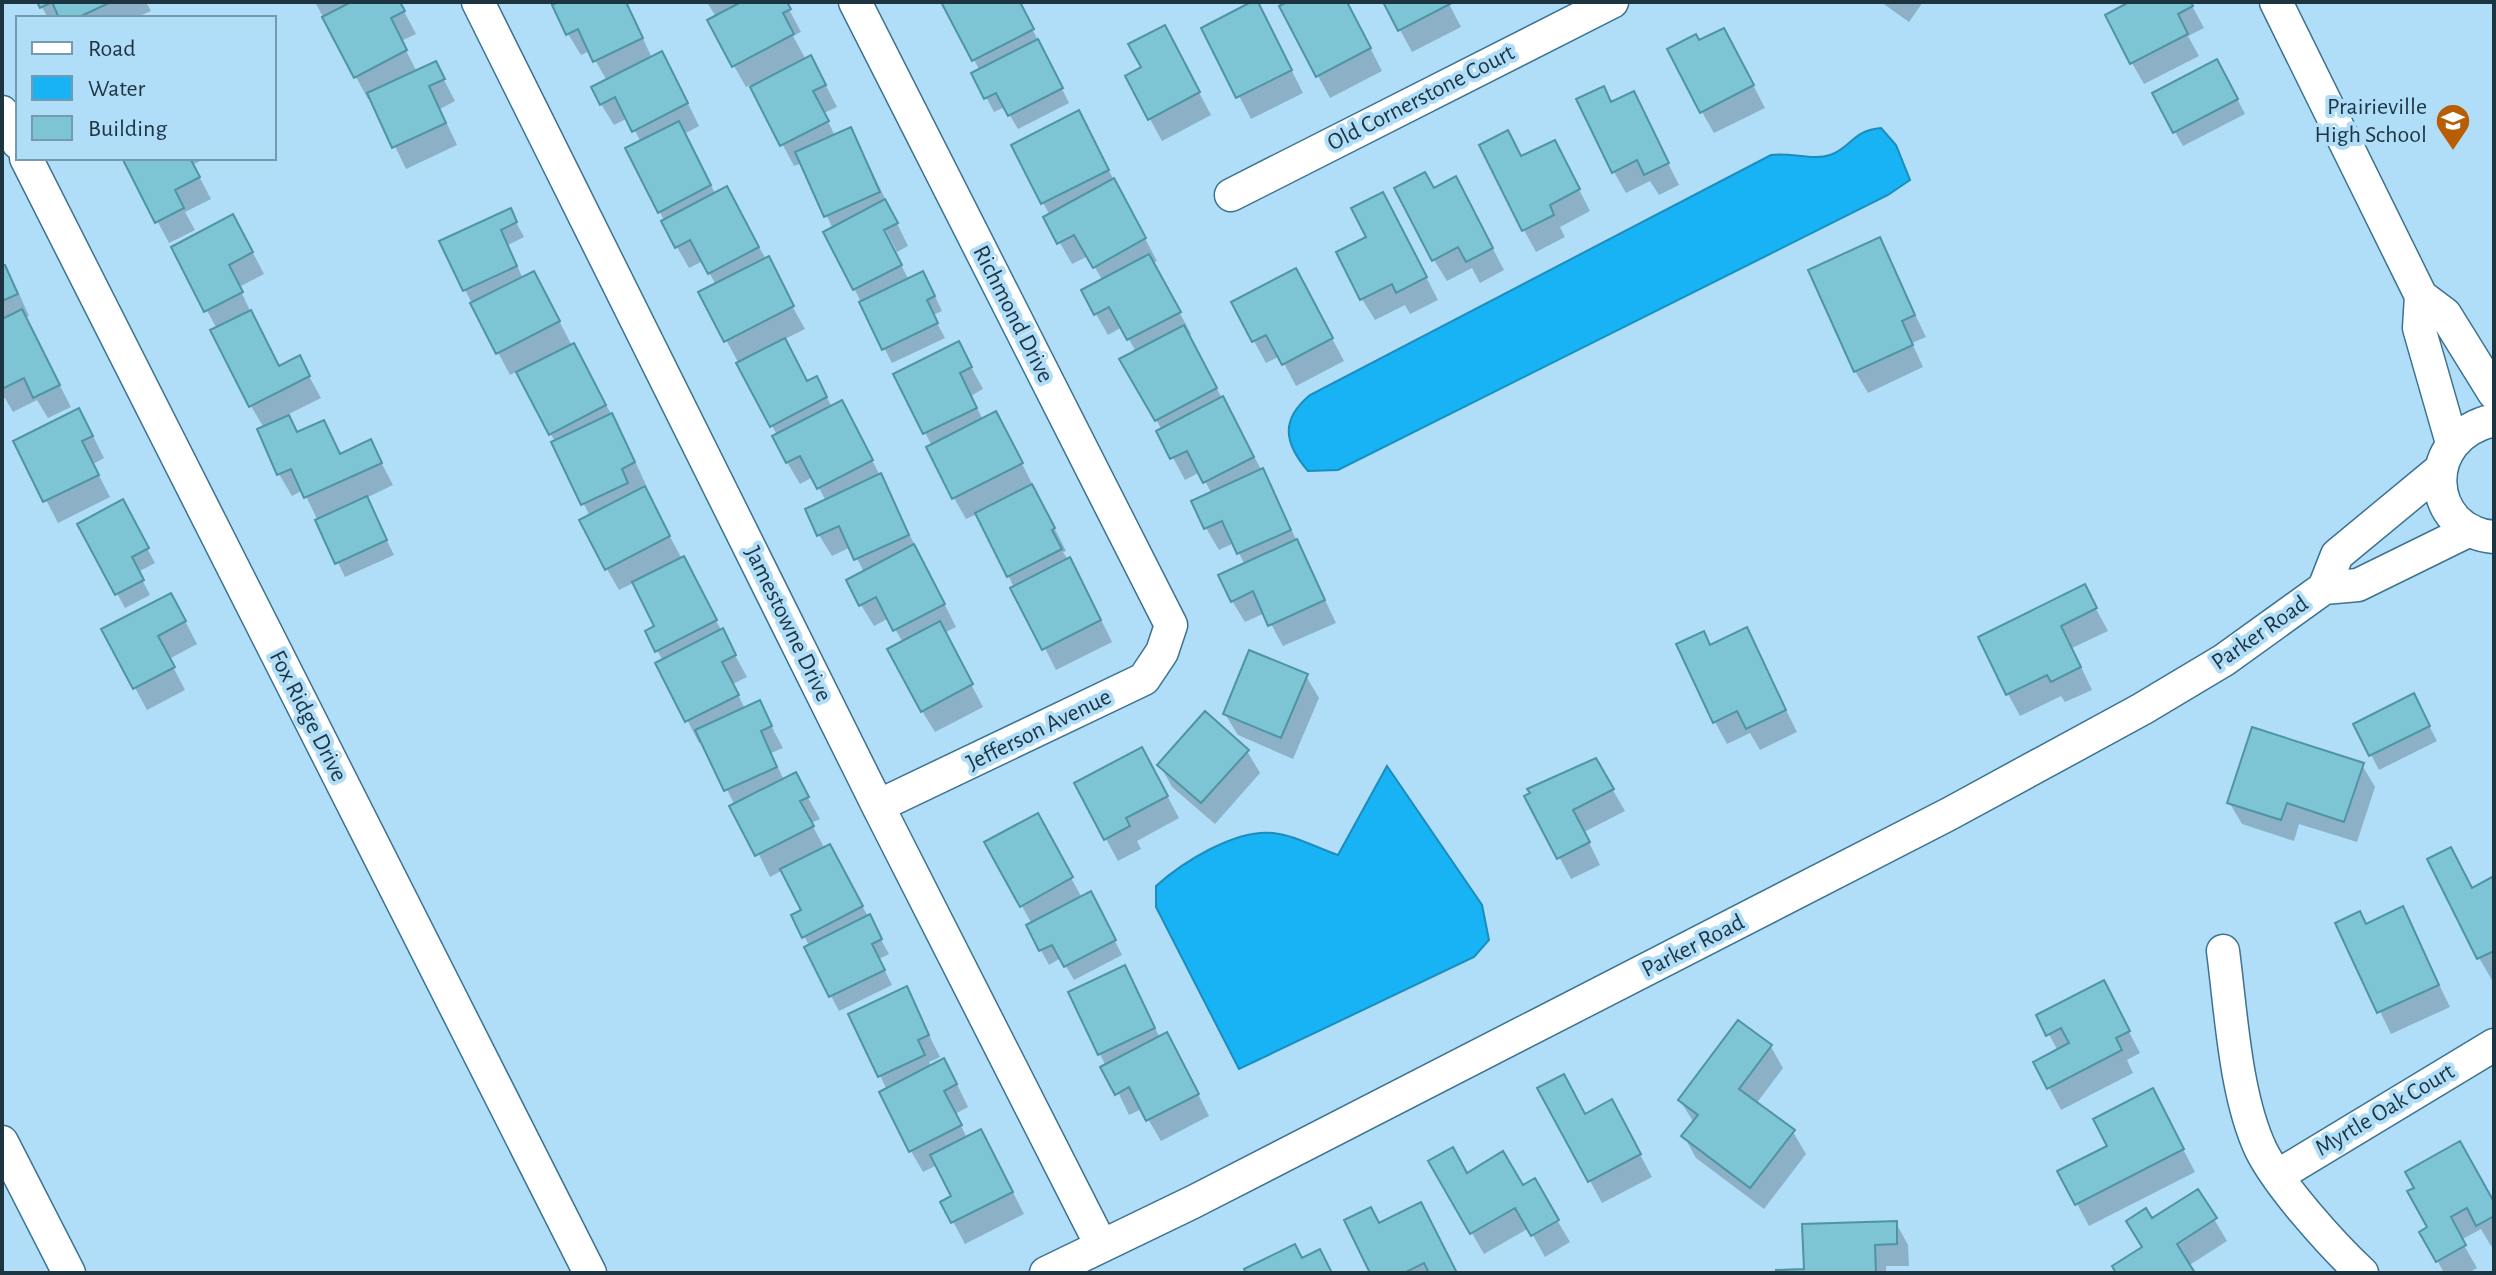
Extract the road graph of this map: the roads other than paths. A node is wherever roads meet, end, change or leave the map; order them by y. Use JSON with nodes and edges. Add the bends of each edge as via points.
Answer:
{"nodes":[{"id":1,"x":478,"y":2,"type":"edge"},
{"id":2,"x":855,"y":2,"type":"edge"},
{"id":3,"x":1612,"y":2,"type":"edge"},
{"id":4,"x":2276,"y":2,"type":"edge"},
{"id":5,"x":2,"y":112,"type":"edge"},
{"id":6,"x":16,"y":139,"type":"edge"},
{"id":7,"x":27,"y":160,"type":"edge"},
{"id":8,"x":1231,"y":195,"type":"dead end"},
{"id":9,"x":2421,"y":296,"type":"junction"},
{"id":10,"x":2494,"y":393,"type":"edge"},
{"id":11,"x":2494,"y":420,"type":"edge"},
{"id":12,"x":2446,"y":456,"type":"junction"},
{"id":13,"x":2486,"y":538,"type":"edge"},
{"id":14,"x":2324,"y":588,"type":"junction"},
{"id":15,"x":1171,"y":625,"type":"joint"},
{"id":16,"x":878,"y":806,"type":"junction"},
{"id":17,"x":2223,"y":951,"type":"dead end"},
{"id":18,"x":2494,"y":1045,"type":"edge"},
{"id":19,"x":2,"y":1142,"type":"edge"},
{"id":20,"x":2277,"y":1176,"type":"junction"},
{"id":21,"x":1101,"y":1245,"type":"junction"},
{"id":22,"x":69,"y":1273,"type":"edge"},
{"id":23,"x":590,"y":1273,"type":"edge"},
{"id":24,"x":1046,"y":1273,"type":"edge"},
{"id":25,"x":2362,"y":1273,"type":"edge"}],
"edges":[{"from":1,"to":16,"type":"street","name":"Jamestowne Drive"},
{"from":2,"to":15,"type":"street","name":"Richmond Drive"},
{"from":3,"to":8,"type":"street","name":"Old Cornerstone Court"},
{"from":4,"to":9,"type":"street"},
{"from":5,"to":6,"type":"street"},
{"from":7,"to":23,"type":"street","name":"Fox Ridge Drive"},
{"from":9,"to":10,"type":"street","via":[[2445,314]]},
{"from":9,"to":12,"type":"street","via":[[2419,328]]},
{"from":11,"to":12,"type":"street","name":"Parker Road","via":[[2464,432]]},
{"from":12,"to":13,"type":"street","via":[[2439,481],[2447,507],[2457,521]]},
{"from":12,"to":14,"type":"street","name":"Parker Road","via":[[2337,555]]},
{"from":13,"to":14,"type":"street","name":"Parker Road","via":[[2358,585]]},
{"from":14,"to":21,"type":"street","name":"Parker Road","via":[[2224,660],[1949,814]]},
{"from":15,"to":16,"type":"street","name":"Jefferson Avenue","via":[[1162,652],[1144,679]]},
{"from":16,"to":21,"type":"street","name":"Jamestowne Drive"},
{"from":17,"to":20,"type":"street","via":[[2240,1082],[2260,1148]]},
{"from":18,"to":20,"type":"street","name":"Myrtle Oak Court"},
{"from":19,"to":22,"type":"street"},
{"from":20,"to":25,"type":"street"},
{"from":21,"to":24,"type":"street","name":"Parker Road"}]}
